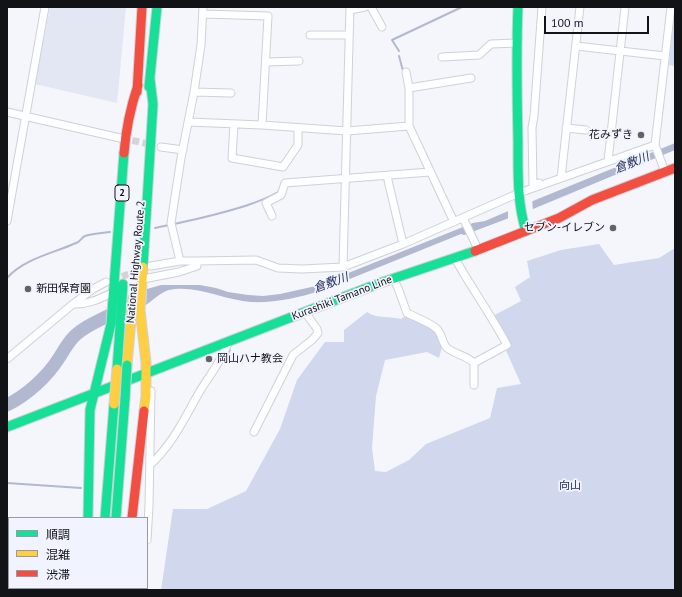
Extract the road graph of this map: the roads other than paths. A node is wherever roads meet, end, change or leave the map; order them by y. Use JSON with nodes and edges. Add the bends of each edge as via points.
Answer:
{"nodes":[{"id":1,"x":45,"y":7,"type":"edge"},
{"id":2,"x":142,"y":7,"type":"edge"},
{"id":3,"x":157,"y":7,"type":"edge"},
{"id":4,"x":365,"y":7,"type":"edge"},
{"id":5,"x":371,"y":7,"type":"edge"},
{"id":6,"x":518,"y":7,"type":"edge"},
{"id":7,"x":542,"y":7,"type":"edge"},
{"id":8,"x":580,"y":7,"type":"edge"},
{"id":9,"x":625,"y":7,"type":"edge"},
{"id":10,"x":671,"y":7,"type":"edge"},
{"id":11,"x":350,"y":8,"type":"edge"},
{"id":12,"x":203,"y":11,"type":"edge"},
{"id":13,"x":382,"y":27,"type":"dead end"},
{"id":14,"x":310,"y":35,"type":"dead end"},
{"id":15,"x":349,"y":35,"type":"junction"},
{"id":16,"x":516,"y":43,"type":"junction"},
{"id":17,"x":576,"y":46,"type":"junction"},
{"id":18,"x":620,"y":51,"type":"junction"},
{"id":19,"x":665,"y":56,"type":"junction"},
{"id":20,"x":442,"y":57,"type":"dead end"},
{"id":21,"x":299,"y":61,"type":"dead end"},
{"id":22,"x":266,"y":62,"type":"junction"},
{"id":23,"x":406,"y":72,"type":"dead end"},
{"id":24,"x":471,"y":78,"type":"dead end"},
{"id":25,"x":150,"y":79,"type":"junction"},
{"id":26,"x":138,"y":85,"type":"junction"},
{"id":27,"x":409,"y":88,"type":"junction"},
{"id":28,"x":194,"y":92,"type":"junction"},
{"id":29,"x":231,"y":93,"type":"dead end"},
{"id":30,"x":7,"y":112,"type":"edge"},
{"id":31,"x":24,"y":116,"type":"junction"},
{"id":32,"x":189,"y":122,"type":"junction"},
{"id":33,"x":234,"y":124,"type":"junction"},
{"id":34,"x":262,"y":125,"type":"junction"},
{"id":35,"x":409,"y":126,"type":"junction"},
{"id":36,"x":566,"y":128,"type":"junction"},
{"id":37,"x":298,"y":129,"type":"junction"},
{"id":38,"x":586,"y":130,"type":"dead end"},
{"id":39,"x":347,"y":131,"type":"junction"},
{"id":40,"x":120,"y":138,"type":"tunnel mouth"},
{"id":41,"x":655,"y":146,"type":"junction"},
{"id":42,"x":161,"y":147,"type":"tunnel mouth"},
{"id":43,"x":183,"y":150,"type":"junction"},
{"id":44,"x":608,"y":161,"type":"junction"},
{"id":45,"x":675,"y":168,"type":"edge"},
{"id":46,"x":430,"y":172,"type":"junction"},
{"id":47,"x":665,"y":172,"type":"junction"},
{"id":48,"x":387,"y":176,"type":"junction"},
{"id":49,"x":561,"y":178,"type":"junction"},
{"id":50,"x":346,"y":179,"type":"junction"},
{"id":51,"x":542,"y":185,"type":"junction"},
{"id":52,"x":520,"y":195,"type":"junction"},
{"id":53,"x":272,"y":216,"type":"dead end"},
{"id":54,"x":464,"y":220,"type":"junction"},
{"id":55,"x":7,"y":221,"type":"edge"},
{"id":56,"x":454,"y":222,"type":"junction"},
{"id":57,"x":526,"y":231,"type":"junction"},
{"id":58,"x":403,"y":244,"type":"junction"},
{"id":59,"x":478,"y":249,"type":"junction"},
{"id":60,"x":454,"y":257,"type":"junction"},
{"id":61,"x":180,"y":261,"type":"junction"},
{"id":62,"x":197,"y":261,"type":"junction"},
{"id":63,"x":152,"y":266,"type":"tunnel mouth"},
{"id":64,"x":343,"y":267,"type":"junction"},
{"id":65,"x":393,"y":278,"type":"junction"},
{"id":66,"x":143,"y":279,"type":"junction"},
{"id":67,"x":106,"y":282,"type":"tunnel mouth"},
{"id":68,"x":114,"y":292,"type":"junction"},
{"id":69,"x":73,"y":304,"type":"junction"},
{"id":70,"x":136,"y":312,"type":"junction"},
{"id":71,"x":305,"y":312,"type":"junction"},
{"id":72,"x":228,"y":343,"type":"junction"},
{"id":73,"x":7,"y":359,"type":"edge"},
{"id":74,"x":474,"y":363,"type":"junction"},
{"id":75,"x":146,"y":374,"type":"junction"},
{"id":76,"x":474,"y":385,"type":"dead end"},
{"id":77,"x":93,"y":395,"type":"junction"},
{"id":78,"x":7,"y":427,"type":"edge"},
{"id":79,"x":254,"y":432,"type":"dead end"},
{"id":80,"x":150,"y":464,"type":"junction"},
{"id":81,"x":88,"y":517,"type":"edge"},
{"id":82,"x":105,"y":517,"type":"edge"},
{"id":83,"x":116,"y":517,"type":"edge"},
{"id":84,"x":132,"y":517,"type":"edge"},
{"id":85,"x":148,"y":532,"type":"edge"}],
"edges":[{"from":1,"to":31,"type":"street"},
{"from":2,"to":26,"type":"main road","name":"National Highway Route 2","number":"2"},
{"from":3,"to":25,"type":"main road","name":"National Highway Route 2","number":"2"},
{"from":4,"to":11,"type":"street"},
{"from":5,"to":13,"type":"street"},
{"from":6,"to":16,"type":"main road"},
{"from":7,"to":51,"type":"street","via":[[532,128],[533,185],[542,182]]},
{"from":8,"to":17,"type":"street"},
{"from":9,"to":18,"type":"street"},
{"from":10,"to":19,"type":"street"},
{"from":11,"to":15,"type":"street"},
{"from":12,"to":22,"type":"street","via":[[268,16]]},
{"from":12,"to":28,"type":"street"},
{"from":14,"to":15,"type":"street"},
{"from":15,"to":39,"type":"street"},
{"from":16,"to":20,"type":"street","via":[[491,44],[479,55]]},
{"from":16,"to":52,"type":"main road"},
{"from":17,"to":18,"type":"street"},
{"from":17,"to":36,"type":"street"},
{"from":18,"to":19,"type":"street"},
{"from":18,"to":44,"type":"street"},
{"from":19,"to":41,"type":"street"},
{"from":21,"to":22,"type":"street"},
{"from":22,"to":34,"type":"street"},
{"from":23,"to":27,"type":"street"},
{"from":24,"to":27,"type":"street"},
{"from":25,"to":66,"type":"main road","number":"2","via":[[153,104]]},
{"from":25,"to":70,"type":"main road","name":"National Highway Route 2","number":"2","via":[[134,293]]},
{"from":26,"to":68,"type":"main road","number":"2","via":[[126,131]]},
{"from":26,"to":82,"type":"main road","name":"National Highway Route 2","number":"2","bridge":true},
{"from":27,"to":35,"type":"street"},
{"from":28,"to":29,"type":"street"},
{"from":28,"to":32,"type":"street"},
{"from":30,"to":31,"type":"street"},
{"from":31,"to":40,"type":"street"},
{"from":31,"to":55,"type":"street"},
{"from":32,"to":33,"type":"street"},
{"from":32,"to":43,"type":"street"},
{"from":33,"to":34,"type":"street"},
{"from":33,"to":37,"type":"street","via":[[232,158],[283,167],[298,145]]},
{"from":34,"to":37,"type":"street"},
{"from":35,"to":39,"type":"street"},
{"from":35,"to":46,"type":"street"},
{"from":36,"to":38,"type":"street"},
{"from":36,"to":49,"type":"street"},
{"from":37,"to":39,"type":"street"},
{"from":39,"to":50,"type":"street"},
{"from":41,"to":44,"type":"street"},
{"from":41,"to":47,"type":"street"},
{"from":42,"to":43,"type":"street"},
{"from":43,"to":61,"type":"street","via":[[171,224]]},
{"from":44,"to":49,"type":"street"},
{"from":45,"to":47,"type":"main road","name":"Kurashiki Tamano Line"},
{"from":46,"to":48,"type":"street"},
{"from":46,"to":56,"type":"street"},
{"from":47,"to":57,"type":"main road","name":"Kurashiki Tamano Line","via":[[592,200],[559,218]]},
{"from":48,"to":50,"type":"street"},
{"from":48,"to":58,"type":"street"},
{"from":49,"to":51,"type":"street"},
{"from":50,"to":53,"type":"street","via":[[285,183],[281,194],[266,203]]},
{"from":50,"to":64,"type":"street"},
{"from":51,"to":52,"type":"street"},
{"from":52,"to":54,"type":"street"},
{"from":52,"to":57,"type":"main road"},
{"from":54,"to":56,"type":"street"},
{"from":54,"to":59,"type":"street"},
{"from":56,"to":58,"type":"street"},
{"from":57,"to":59,"type":"main road","name":"Kurashiki Tamano Line"},
{"from":58,"to":64,"type":"street"},
{"from":59,"to":60,"type":"main road","name":"Kurashiki Tamano Line"},
{"from":60,"to":65,"type":"main road","name":"Kurashiki Tamano Line"},
{"from":60,"to":74,"type":"street","via":[[507,345]]},
{"from":61,"to":62,"type":"street"},
{"from":61,"to":63,"type":"street"},
{"from":62,"to":64,"type":"street","via":[[256,260],[278,268]]},
{"from":62,"to":66,"type":"street","via":[[197,266],[179,272]]},
{"from":65,"to":71,"type":"main road","name":"Kurashiki Tamano Line"},
{"from":65,"to":74,"type":"street","via":[[407,313],[436,328],[448,349]]},
{"from":66,"to":70,"type":"main road","number":"2"},
{"from":67,"to":69,"type":"street"},
{"from":68,"to":69,"type":"street","via":[[90,302]]},
{"from":68,"to":77,"type":"main road","number":"2","via":[[109,340]]},
{"from":69,"to":73,"type":"street"},
{"from":70,"to":75,"type":"main road","number":"2"},
{"from":70,"to":83,"type":"main road","name":"National Highway Route 2","number":"2","bridge":true,"via":[[127,365]]},
{"from":71,"to":72,"type":"main road","name":"Kurashiki Tamano Line"},
{"from":71,"to":79,"type":"street","via":[[317,329],[317,336],[293,355]]},
{"from":72,"to":75,"type":"main road","name":"Kurashiki Tamano Line"},
{"from":72,"to":80,"type":"street","via":[[224,355],[173,439]]},
{"from":74,"to":76,"type":"street"},
{"from":75,"to":77,"type":"main road","name":"Kurashiki Tamano Line"},
{"from":75,"to":80,"type":"street","via":[[152,396]]},
{"from":75,"to":84,"type":"main road","number":"2","via":[[146,396]]},
{"from":77,"to":78,"type":"main road","name":"Kurashiki Tamano Line"},
{"from":77,"to":81,"type":"main road","number":"2","via":[[90,410]]},
{"from":80,"to":85,"type":"street"}]}
